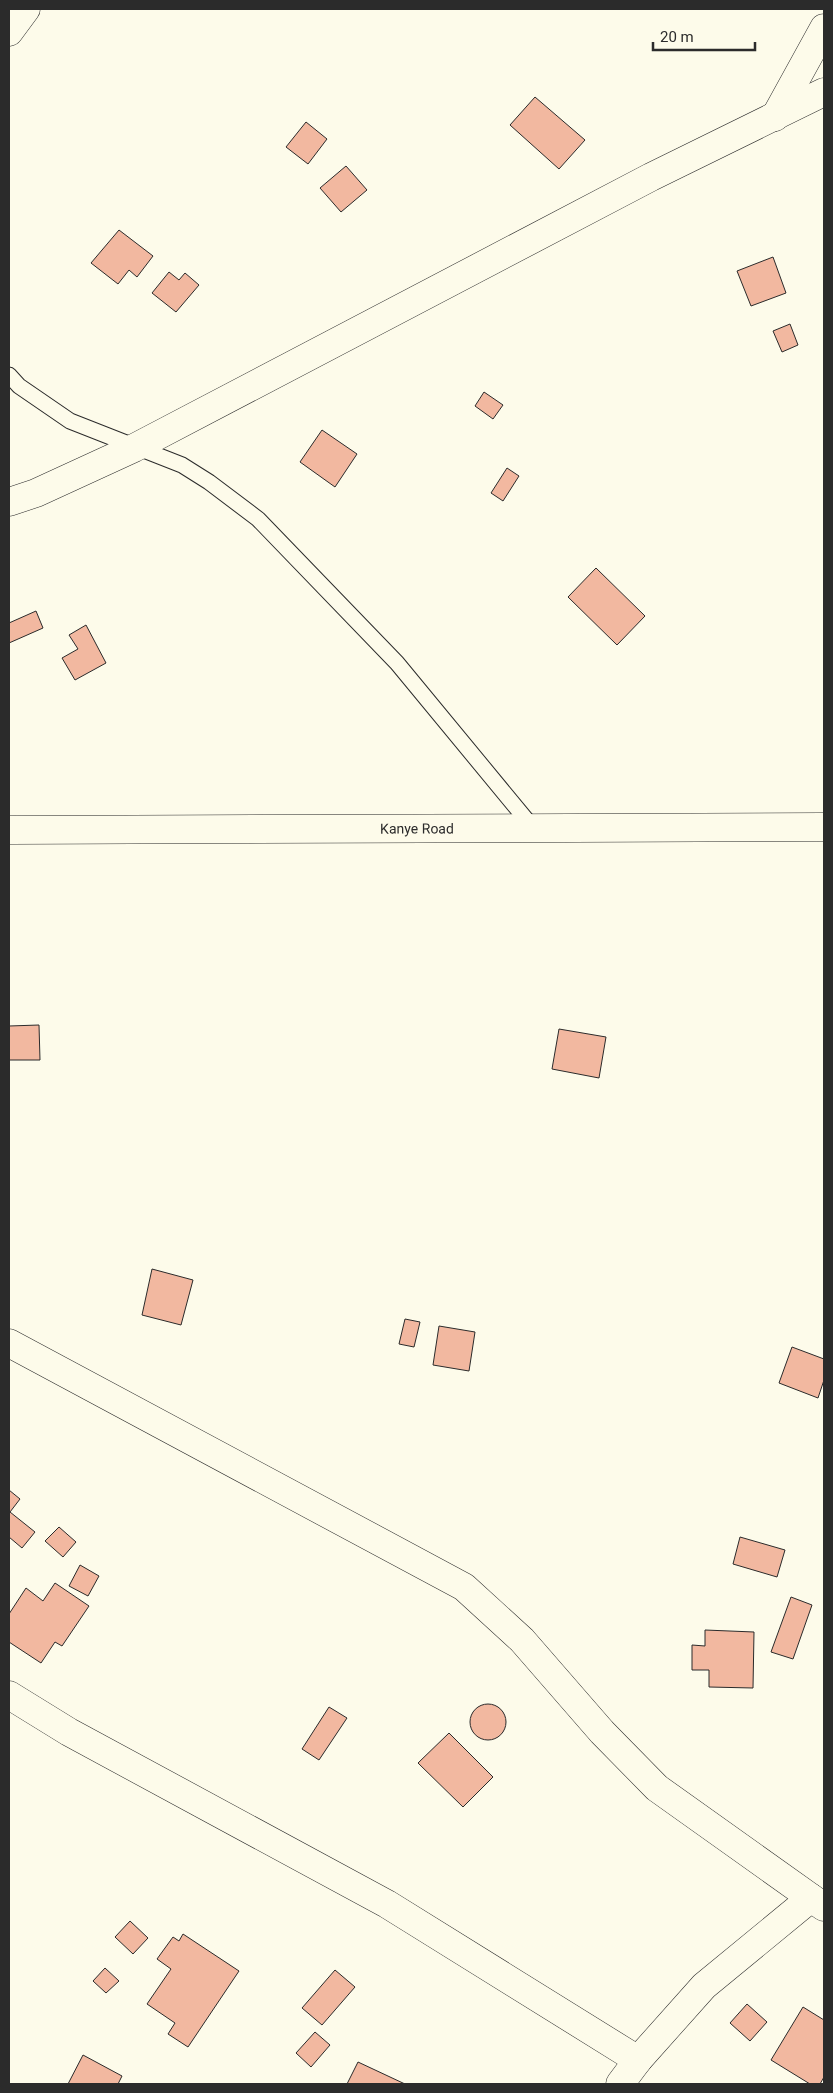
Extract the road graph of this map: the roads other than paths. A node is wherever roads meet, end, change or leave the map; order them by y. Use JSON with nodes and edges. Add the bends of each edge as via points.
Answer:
{"nodes":[{"id":1,"x":26,"y":9,"type":"edge"},
{"id":2,"x":824,"y":28,"type":"edge"},
{"id":3,"x":9,"y":32,"type":"edge"},
{"id":4,"x":824,"y":92,"type":"edge"},
{"id":5,"x":775,"y":117,"type":"junction"},
{"id":6,"x":9,"y":375,"type":"edge"},
{"id":7,"x":134,"y":448,"type":"junction"},
{"id":8,"x":9,"y":502,"type":"edge"},
{"id":9,"x":824,"y":827,"type":"edge"},
{"id":10,"x":534,"y":829,"type":"junction"},
{"id":11,"x":9,"y":830,"type":"edge"},
{"id":12,"x":9,"y":1343,"type":"edge"},
{"id":13,"x":9,"y":1695,"type":"edge"},
{"id":14,"x":817,"y":1903,"type":"edge"},
{"id":15,"x":638,"y":2060,"type":"junction"},
{"id":16,"x":620,"y":2084,"type":"edge"}],
"edges":[{"from":1,"to":3,"type":"street"},
{"from":2,"to":5,"type":"street"},
{"from":4,"to":5,"type":"street"},
{"from":5,"to":7,"type":"street","via":[[652,177]]},
{"from":6,"to":7,"type":"lane","via":[[19,386],[70,421]]},
{"from":7,"to":8,"type":"street"},
{"from":7,"to":10,"type":"lane","via":[[182,465],[258,519],[397,663]]},
{"from":9,"to":10,"type":"street","name":"Kanye Road"},
{"from":10,"to":11,"type":"street","name":"Kanye Road"},
{"from":12,"to":14,"type":"street","via":[[464,1586],[522,1640],[602,1732],[657,1788]]},
{"from":13,"to":15,"type":"street","via":[[69,1732],[387,1904]]},
{"from":14,"to":15,"type":"street","via":[[704,1986]]},
{"from":15,"to":16,"type":"street"}]}
